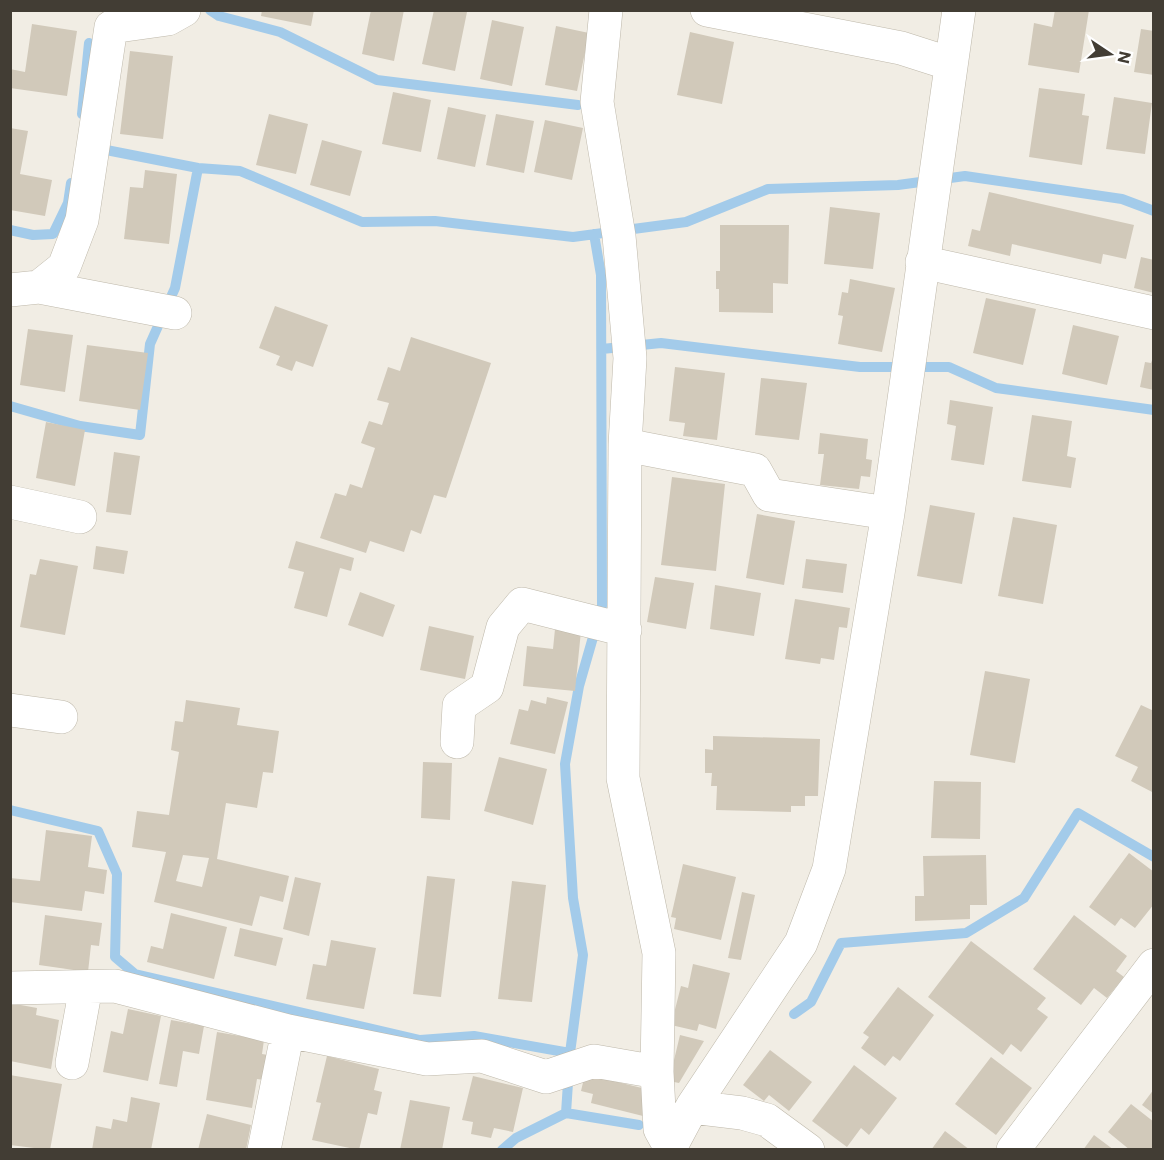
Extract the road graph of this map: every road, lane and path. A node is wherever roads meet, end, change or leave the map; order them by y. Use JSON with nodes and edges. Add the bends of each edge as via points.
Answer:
{"nodes":[{"id":1,"x":184,"y":10,"type":"edge"},
{"id":2,"x":606,"y":10,"type":"edge"},
{"id":3,"x":707,"y":10,"type":"edge"},
{"id":4,"x":959,"y":10,"type":"edge"},
{"id":5,"x":100,"y":19,"type":"edge"},
{"id":6,"x":951,"y":64,"type":"junction"},
{"id":7,"x":922,"y":262,"type":"junction"},
{"id":8,"x":25,"y":288,"type":"edge"},
{"id":9,"x":165,"y":310,"type":"dead end"},
{"id":10,"x":1154,"y":313,"type":"edge"},
{"id":11,"x":625,"y":446,"type":"junction"},
{"id":12,"x":10,"y":502,"type":"edge"},
{"id":13,"x":888,"y":513,"type":"junction"},
{"id":14,"x":80,"y":517,"type":"dead end"},
{"id":15,"x":609,"y":625,"type":"junction"},
{"id":16,"x":10,"y":710,"type":"edge"},
{"id":17,"x":61,"y":717,"type":"dead end"},
{"id":18,"x":456,"y":742,"type":"dead end"},
{"id":19,"x":1154,"y":965,"type":"edge"},
{"id":20,"x":86,"y":987,"type":"junction"},
{"id":21,"x":10,"y":988,"type":"edge"},
{"id":22,"x":288,"y":1032,"type":"junction"},
{"id":23,"x":72,"y":1064,"type":"dead end"},
{"id":24,"x":657,"y":1072,"type":"junction"},
{"id":25,"x":692,"y":1107,"type":"junction"},
{"id":26,"x":670,"y":1148,"type":"edge"},
{"id":27,"x":264,"y":1149,"type":"edge"},
{"id":28,"x":808,"y":1149,"type":"edge"},
{"id":29,"x":1013,"y":1149,"type":"edge"}],
"edges":[{"from":1,"to":5,"type":"street","via":[[168,20]]},
{"from":2,"to":11,"type":"street","via":[[597,102],[617,224],[628,347]]},
{"from":3,"to":6,"type":"street","via":[[901,48]]},
{"from":4,"to":6,"type":"street"},
{"from":5,"to":8,"type":"street","via":[[94,148],[82,220],[64,267]]},
{"from":6,"to":7,"type":"street"},
{"from":7,"to":10,"type":"street"},
{"from":7,"to":13,"type":"street"},
{"from":8,"to":9,"type":"street"},
{"from":11,"to":13,"type":"street","via":[[755,470],[769,495]]},
{"from":11,"to":15,"type":"street"},
{"from":12,"to":14,"type":"street"},
{"from":13,"to":25,"type":"street","via":[[829,869],[801,943]]},
{"from":15,"to":18,"type":"street","via":[[522,604],[504,627],[487,687],[459,706]]},
{"from":15,"to":24,"type":"street","via":[[622,778],[659,953]]},
{"from":16,"to":17,"type":"street"},
{"from":19,"to":29,"type":"street"},
{"from":20,"to":21,"type":"street"},
{"from":20,"to":22,"type":"street","via":[[115,986]]},
{"from":20,"to":23,"type":"street"},
{"from":22,"to":24,"type":"street","via":[[428,1059],[482,1056],[546,1077],[594,1061]]},
{"from":22,"to":27,"type":"street"},
{"from":24,"to":26,"type":"street","via":[[660,1129]]},
{"from":25,"to":26,"type":"street"},
{"from":25,"to":28,"type":"street","via":[[767,1120]]}]}
